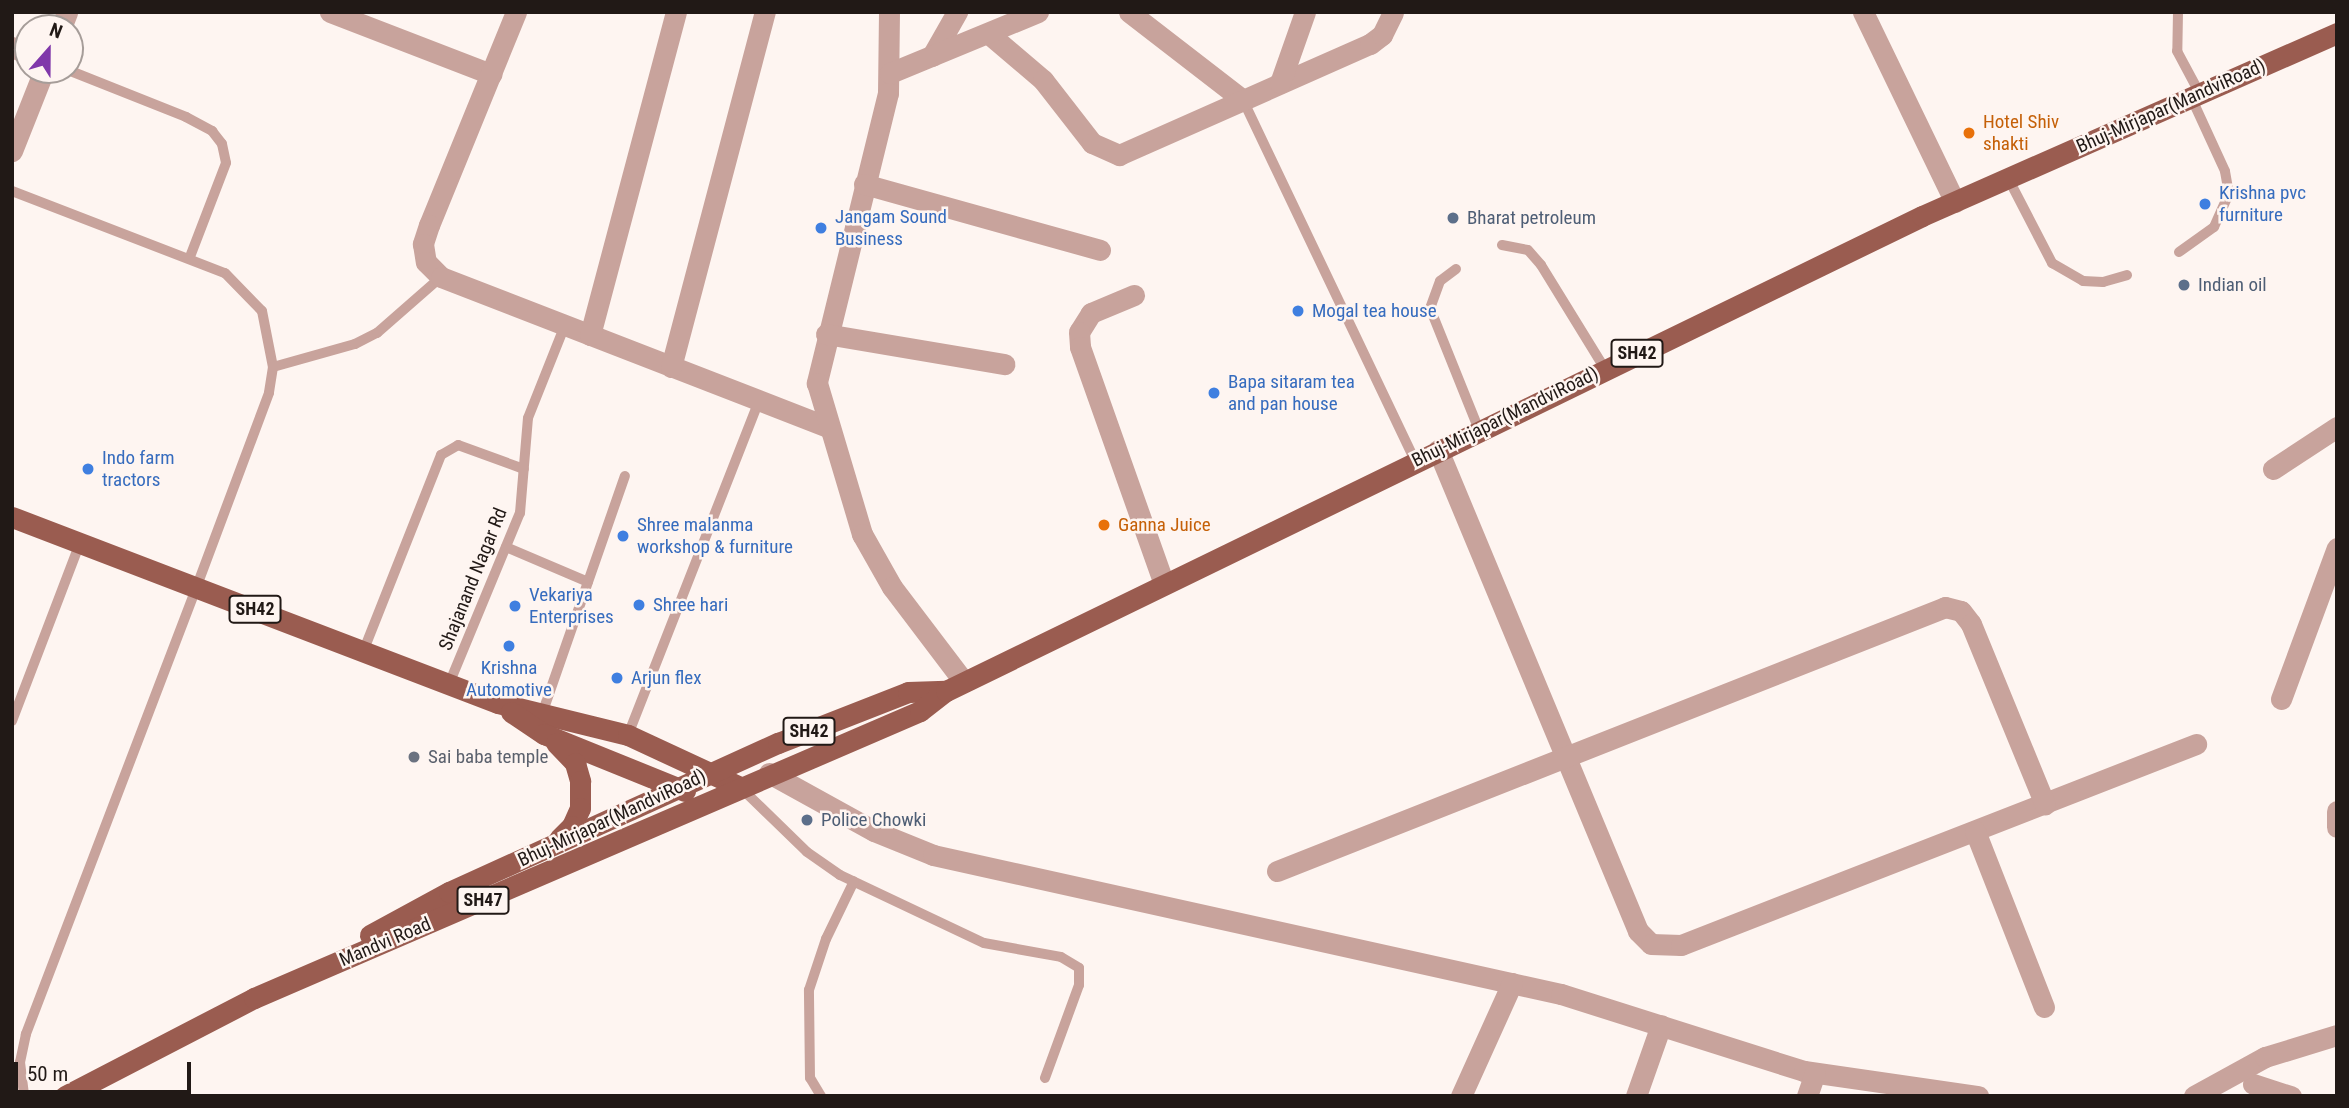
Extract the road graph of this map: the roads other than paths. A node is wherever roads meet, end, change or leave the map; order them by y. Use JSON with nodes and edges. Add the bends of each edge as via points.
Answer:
{"nodes":[{"id":1,"x":330,"y":12,"type":"edge"},
{"id":2,"x":516,"y":12,"type":"edge"},
{"id":3,"x":676,"y":12,"type":"edge"},
{"id":4,"x":765,"y":12,"type":"edge"},
{"id":5,"x":890,"y":12,"type":"edge"},
{"id":6,"x":957,"y":12,"type":"edge"},
{"id":7,"x":1038,"y":12,"type":"edge"},
{"id":8,"x":1129,"y":12,"type":"edge"},
{"id":9,"x":1305,"y":12,"type":"edge"},
{"id":10,"x":1393,"y":12,"type":"edge"},
{"id":11,"x":1863,"y":12,"type":"edge"},
{"id":12,"x":2178,"y":12,"type":"edge"},
{"id":13,"x":2337,"y":33,"type":"edge"},
{"id":14,"x":989,"y":34,"type":"junction"},
{"id":15,"x":932,"y":56,"type":"junction"},
{"id":16,"x":890,"y":73,"type":"junction"},
{"id":17,"x":491,"y":74,"type":"junction"},
{"id":18,"x":84,"y":76,"type":"edge"},
{"id":19,"x":1280,"y":82,"type":"junction"},
{"id":20,"x":38,"y":84,"type":"edge"},
{"id":21,"x":2195,"y":95,"type":"junction"},
{"id":22,"x":1243,"y":100,"type":"junction"},
{"id":23,"x":12,"y":151,"type":"edge"},
{"id":24,"x":2008,"y":178,"type":"junction"},
{"id":25,"x":864,"y":184,"type":"junction"},
{"id":26,"x":12,"y":191,"type":"edge"},
{"id":27,"x":1955,"y":202,"type":"junction"},
{"id":28,"x":1502,"y":245,"type":"dead end"},
{"id":29,"x":1100,"y":250,"type":"dead end"},
{"id":30,"x":2179,"y":252,"type":"dead end"},
{"id":31,"x":190,"y":257,"type":"junction"},
{"id":32,"x":1456,"y":269,"type":"dead end"},
{"id":33,"x":2127,"y":275,"type":"dead end"},
{"id":34,"x":441,"y":277,"type":"junction"},
{"id":35,"x":1133,"y":295,"type":"dead end"},
{"id":36,"x":565,"y":325,"type":"junction"},
{"id":37,"x":826,"y":334,"type":"junction"},
{"id":38,"x":590,"y":335,"type":"junction"},
{"id":39,"x":1004,"y":364,"type":"dead end"},
{"id":40,"x":273,"y":367,"type":"junction"},
{"id":41,"x":671,"y":367,"type":"junction"},
{"id":42,"x":1605,"y":369,"type":"junction"},
{"id":43,"x":759,"y":401,"type":"junction"},
{"id":44,"x":827,"y":427,"type":"junction"},
{"id":45,"x":2337,"y":427,"type":"edge"},
{"id":46,"x":1479,"y":430,"type":"junction"},
{"id":47,"x":1438,"y":450,"type":"junction"},
{"id":48,"x":1415,"y":461,"type":"junction"},
{"id":49,"x":524,"y":469,"type":"junction"},
{"id":50,"x":2273,"y":469,"type":"dead end"},
{"id":51,"x":625,"y":476,"type":"dead end"},
{"id":52,"x":12,"y":517,"type":"edge"},
{"id":53,"x":80,"y":543,"type":"junction"},
{"id":54,"x":506,"y":547,"type":"junction"},
{"id":55,"x":2337,"y":548,"type":"edge"},
{"id":56,"x":587,"y":582,"type":"junction"},
{"id":57,"x":1164,"y":584,"type":"junction"},
{"id":58,"x":197,"y":586,"type":"junction"},
{"id":59,"x":363,"y":652,"type":"junction"},
{"id":60,"x":449,"y":684,"type":"junction"},
{"id":61,"x":955,"y":687,"type":"junction"},
{"id":62,"x":2281,"y":699,"type":"dead end"},
{"id":63,"x":12,"y":721,"type":"edge"},
{"id":64,"x":542,"y":724,"type":"junction"},
{"id":65,"x":628,"y":735,"type":"junction"},
{"id":66,"x":2196,"y":744,"type":"dead end"},
{"id":67,"x":1567,"y":759,"type":"junction"},
{"id":68,"x":713,"y":772,"type":"junction"},
{"id":69,"x":769,"y":773,"type":"junction"},
{"id":70,"x":677,"y":787,"type":"junction"},
{"id":71,"x":740,"y":787,"type":"junction"},
{"id":72,"x":711,"y":802,"type":"junction"},
{"id":73,"x":2045,"y":804,"type":"junction"},
{"id":74,"x":2337,"y":811,"type":"edge"},
{"id":75,"x":2337,"y":827,"type":"edge"},
{"id":76,"x":1975,"y":831,"type":"junction"},
{"id":77,"x":552,"y":845,"type":"junction"},
{"id":78,"x":1277,"y":871,"type":"dead end"},
{"id":79,"x":854,"y":881,"type":"junction"},
{"id":80,"x":1512,"y":983,"type":"junction"},
{"id":81,"x":254,"y":998,"type":"junction"},
{"id":82,"x":2044,"y":1007,"type":"dead end"},
{"id":83,"x":1661,"y":1025,"type":"junction"},
{"id":84,"x":2337,"y":1035,"type":"edge"},
{"id":85,"x":1815,"y":1073,"type":"junction"},
{"id":86,"x":1045,"y":1078,"type":"dead end"},
{"id":87,"x":2252,"y":1083,"type":"edge"},
{"id":88,"x":24,"y":1096,"type":"edge"},
{"id":89,"x":65,"y":1096,"type":"edge"},
{"id":90,"x":821,"y":1096,"type":"edge"},
{"id":91,"x":1461,"y":1096,"type":"edge"},
{"id":92,"x":1636,"y":1096,"type":"edge"},
{"id":93,"x":1807,"y":1096,"type":"edge"},
{"id":94,"x":1978,"y":1096,"type":"edge"},
{"id":95,"x":2194,"y":1096,"type":"edge"},
{"id":96,"x":2291,"y":1096,"type":"edge"}],
"edges":[{"from":1,"to":17,"type":"street"},
{"from":2,"to":17,"type":"street"},
{"from":3,"to":38,"type":"street"},
{"from":4,"to":41,"type":"street"},
{"from":5,"to":16,"type":"street"},
{"from":6,"to":15,"type":"street"},
{"from":7,"to":14,"type":"street"},
{"from":8,"to":22,"type":"street"},
{"from":9,"to":19,"type":"street"},
{"from":10,"to":19,"type":"street","via":[[1382,35],[1370,44]]},
{"from":11,"to":27,"type":"street"},
{"from":12,"to":21,"type":"lane","via":[[2177,51]]},
{"from":13,"to":21,"type":"main road","name":"Bhuj-Mirjapar(MandviRoad)","number":"SH42"},
{"from":14,"to":15,"type":"street"},
{"from":14,"to":22,"type":"street","via":[[1043,80],[1092,143],[1110,154],[1119,155]]},
{"from":15,"to":16,"type":"street"},
{"from":16,"to":25,"type":"street"},
{"from":17,"to":34,"type":"street","via":[[423,244],[426,262]]},
{"from":18,"to":31,"type":"lane","via":[[186,117],[212,131],[222,144],[226,163]]},
{"from":19,"to":22,"type":"street"},
{"from":20,"to":23,"type":"street"},
{"from":21,"to":24,"type":"main road","name":"Bhuj-Mirjapar(MandviRoad)","number":"SH42"},
{"from":21,"to":30,"type":"lane","via":[[2225,171],[2229,194],[2214,227]]},
{"from":22,"to":48,"type":"lane"},
{"from":24,"to":27,"type":"main road","name":"Bhuj-Mirjapar(MandviRoad)","number":"SH42"},
{"from":24,"to":33,"type":"lane","via":[[2052,263],[2083,281],[2103,282]]},
{"from":25,"to":29,"type":"street"},
{"from":25,"to":37,"type":"street"},
{"from":26,"to":31,"type":"lane"},
{"from":27,"to":42,"type":"main road","name":"Bhuj-Mirjapar(MandviRoad)","number":"SH42"},
{"from":28,"to":42,"type":"lane","via":[[1528,250],[1541,265]]},
{"from":31,"to":40,"type":"lane","via":[[225,273],[262,311]]},
{"from":32,"to":46,"type":"lane","via":[[1440,281],[1430,307]]},
{"from":34,"to":36,"type":"street"},
{"from":34,"to":40,"type":"lane","via":[[377,333],[355,344]]},
{"from":35,"to":57,"type":"street","via":[[1091,313],[1079,332],[1080,347]]},
{"from":36,"to":38,"type":"street"},
{"from":36,"to":49,"type":"lane","name":"Shajanand Nagar Rd","via":[[528,418]]},
{"from":37,"to":39,"type":"street"},
{"from":37,"to":44,"type":"street","via":[[817,383]]},
{"from":38,"to":41,"type":"street"},
{"from":40,"to":58,"type":"lane","via":[[269,393]]},
{"from":41,"to":43,"type":"street"},
{"from":42,"to":46,"type":"main road","name":"Bhuj-Mirjapar(MandviRoad)","number":"SH42"},
{"from":43,"to":44,"type":"street"},
{"from":43,"to":65,"type":"lane"},
{"from":44,"to":61,"type":"street","via":[[875,562]]},
{"from":45,"to":50,"type":"street"},
{"from":46,"to":47,"type":"main road","name":"Bhuj-Mirjapar(MandviRoad)","number":"SH42"},
{"from":47,"to":48,"type":"main road","name":"Bhuj-Mirjapar(MandviRoad)","number":"SH42"},
{"from":47,"to":67,"type":"street"},
{"from":48,"to":57,"type":"main road","name":"Bhuj-Mirjapar(MandviRoad)","number":"SH42"},
{"from":49,"to":54,"type":"lane","name":"Shajanand Nagar Rd","via":[[520,513]]},
{"from":49,"to":59,"type":"lane","via":[[458,445],[441,455]]},
{"from":51,"to":56,"type":"lane"},
{"from":52,"to":53,"type":"main road","number":"SH42"},
{"from":53,"to":58,"type":"main road","number":"SH42"},
{"from":53,"to":63,"type":"lane"},
{"from":54,"to":56,"type":"lane"},
{"from":54,"to":60,"type":"lane","name":"Shajanand Nagar Rd"},
{"from":55,"to":62,"type":"street"},
{"from":56,"to":64,"type":"lane"},
{"from":57,"to":61,"type":"main road","name":"Bhuj-Mirjapar(MandviRoad)","number":"SH42"},
{"from":58,"to":59,"type":"main road","number":"SH42"},
{"from":58,"to":88,"type":"lane","via":[[26,1034],[20,1062]]},
{"from":59,"to":60,"type":"main road","number":"SH42"},
{"from":60,"to":64,"type":"main road","number":"SH42"},
{"from":61,"to":68,"type":"main road","name":"Bhuj-Mirjapar(MandviRoad)","number":"SH42","via":[[908,692]]},
{"from":61,"to":69,"type":"main road","name":"Bhuj-Mirjapar(MandviRoad)","number":"SH42","via":[[920,711]]},
{"from":64,"to":65,"type":"main road","number":"SH42"},
{"from":64,"to":70,"type":"main road","number":"SH42"},
{"from":64,"to":77,"type":"main road","number":"SH42","via":[[575,763],[580,781],[580,808],[572,826]]},
{"from":65,"to":68,"type":"main road","number":"SH42"},
{"from":66,"to":73,"type":"street"},
{"from":67,"to":73,"type":"street","via":[[1945,607],[1961,611],[1971,624]]},
{"from":67,"to":76,"type":"street","via":[[1638,930],[1651,944],[1662,946],[1681,945]]},
{"from":67,"to":78,"type":"street"},
{"from":68,"to":70,"type":"main road","name":"Bhuj-Mirjapar(MandviRoad)","number":"SH42"},
{"from":68,"to":71,"type":"main road","number":"SH42"},
{"from":69,"to":71,"type":"main road","name":"Bhuj-Mirjapar(MandviRoad)","number":"SH42"},
{"from":69,"to":80,"type":"street","via":[[874,831],[933,855]]},
{"from":70,"to":72,"type":"main road","number":"SH42"},
{"from":70,"to":77,"type":"main road","name":"Bhuj-Mirjapar(MandviRoad)","number":"SH47"},
{"from":71,"to":72,"type":"main road","name":"Bhuj-Mirjapar(MandviRoad)","number":"SH42"},
{"from":71,"to":79,"type":"lane","via":[[807,852]]},
{"from":72,"to":81,"type":"main road","name":"Mandvi Road","number":"SH47"},
{"from":73,"to":76,"type":"street"},
{"from":74,"to":75,"type":"street"},
{"from":76,"to":82,"type":"street"},
{"from":77,"to":81,"type":"main road","name":"Bhuj-Mirjapar(MandviRoad)","number":"SH47","via":[[449,892]]},
{"from":79,"to":86,"type":"lane","via":[[985,943],[1061,957],[1079,968],[1079,985]]},
{"from":79,"to":90,"type":"lane","via":[[825,939],[809,990],[810,1078]]},
{"from":80,"to":83,"type":"street"},
{"from":80,"to":91,"type":"street"},
{"from":81,"to":89,"type":"main road","name":"Mandvi Road","number":"SH47"},
{"from":83,"to":85,"type":"street"},
{"from":83,"to":92,"type":"street"},
{"from":84,"to":87,"type":"street","via":[[2283,1050]]},
{"from":85,"to":93,"type":"street"},
{"from":85,"to":94,"type":"street"},
{"from":87,"to":95,"type":"street"},
{"from":87,"to":96,"type":"street"}]}
